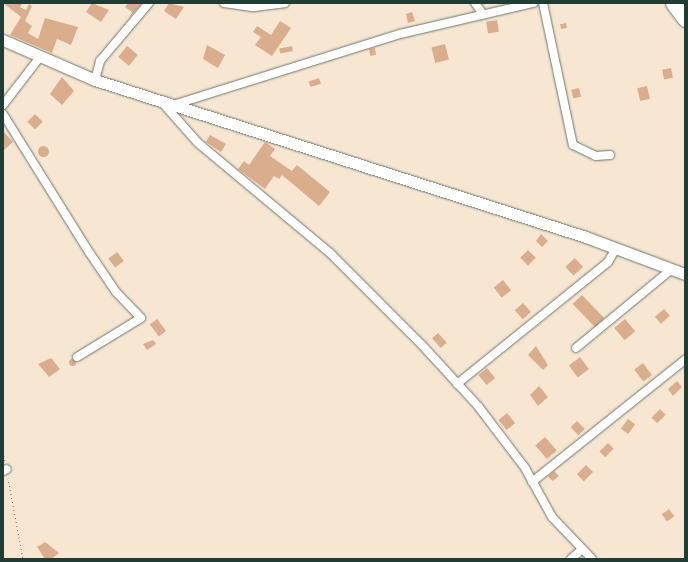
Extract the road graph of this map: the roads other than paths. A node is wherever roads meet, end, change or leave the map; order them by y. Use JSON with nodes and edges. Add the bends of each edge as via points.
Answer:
{"nodes":[{"id":1,"x":149,"y":3,"type":"edge"},
{"id":2,"x":224,"y":3,"type":"edge"},
{"id":3,"x":285,"y":3,"type":"edge"},
{"id":4,"x":475,"y":3,"type":"edge"},
{"id":5,"x":533,"y":3,"type":"edge"},
{"id":6,"x":543,"y":3,"type":"edge"},
{"id":7,"x":673,"y":3,"type":"edge"},
{"id":8,"x":483,"y":14,"type":"junction"},
{"id":9,"x":685,"y":20,"type":"edge"},
{"id":10,"x":3,"y":40,"type":"edge"},
{"id":11,"x":40,"y":57,"type":"junction"},
{"id":12,"x":95,"y":80,"type":"junction"},
{"id":13,"x":161,"y":101,"type":"junction"},
{"id":14,"x":3,"y":105,"type":"edge"},
{"id":15,"x":173,"y":105,"type":"junction"},
{"id":16,"x":3,"y":114,"type":"edge"},
{"id":17,"x":610,"y":155,"type":"dead end"},
{"id":18,"x":616,"y":248,"type":"junction"},
{"id":19,"x":672,"y":269,"type":"junction"},
{"id":20,"x":685,"y":274,"type":"edge"},
{"id":21,"x":576,"y":348,"type":"dead end"},
{"id":22,"x":77,"y":357,"type":"dead end"},
{"id":23,"x":685,"y":360,"type":"edge"},
{"id":24,"x":458,"y":384,"type":"junction"},
{"id":25,"x":532,"y":482,"type":"junction"},
{"id":26,"x":582,"y":549,"type":"junction"},
{"id":27,"x":571,"y":559,"type":"edge"},
{"id":28,"x":592,"y":559,"type":"edge"}],
"edges":[{"from":1,"to":12,"type":"street","via":[[100,61]]},
{"from":2,"to":3,"type":"street","via":[[254,7]]},
{"from":4,"to":8,"type":"street"},
{"from":5,"to":8,"type":"street"},
{"from":6,"to":17,"type":"street","via":[[573,145],[596,156]]},
{"from":7,"to":9,"type":"highway"},
{"from":8,"to":15,"type":"street","via":[[400,34]]},
{"from":10,"to":11,"type":"street"},
{"from":11,"to":12,"type":"street"},
{"from":11,"to":14,"type":"street"},
{"from":12,"to":13,"type":"street"},
{"from":13,"to":15,"type":"street"},
{"from":13,"to":24,"type":"street","via":[[198,143],[330,253]]},
{"from":15,"to":18,"type":"street"},
{"from":16,"to":22,"type":"street","via":[[97,264],[116,292],[141,318]]},
{"from":18,"to":19,"type":"street"},
{"from":18,"to":24,"type":"street","via":[[608,262]]},
{"from":19,"to":20,"type":"street"},
{"from":19,"to":21,"type":"street"},
{"from":23,"to":25,"type":"street"},
{"from":24,"to":25,"type":"street"},
{"from":25,"to":26,"type":"street","via":[[552,517]]},
{"from":26,"to":27,"type":"street"},
{"from":26,"to":28,"type":"street"}]}
